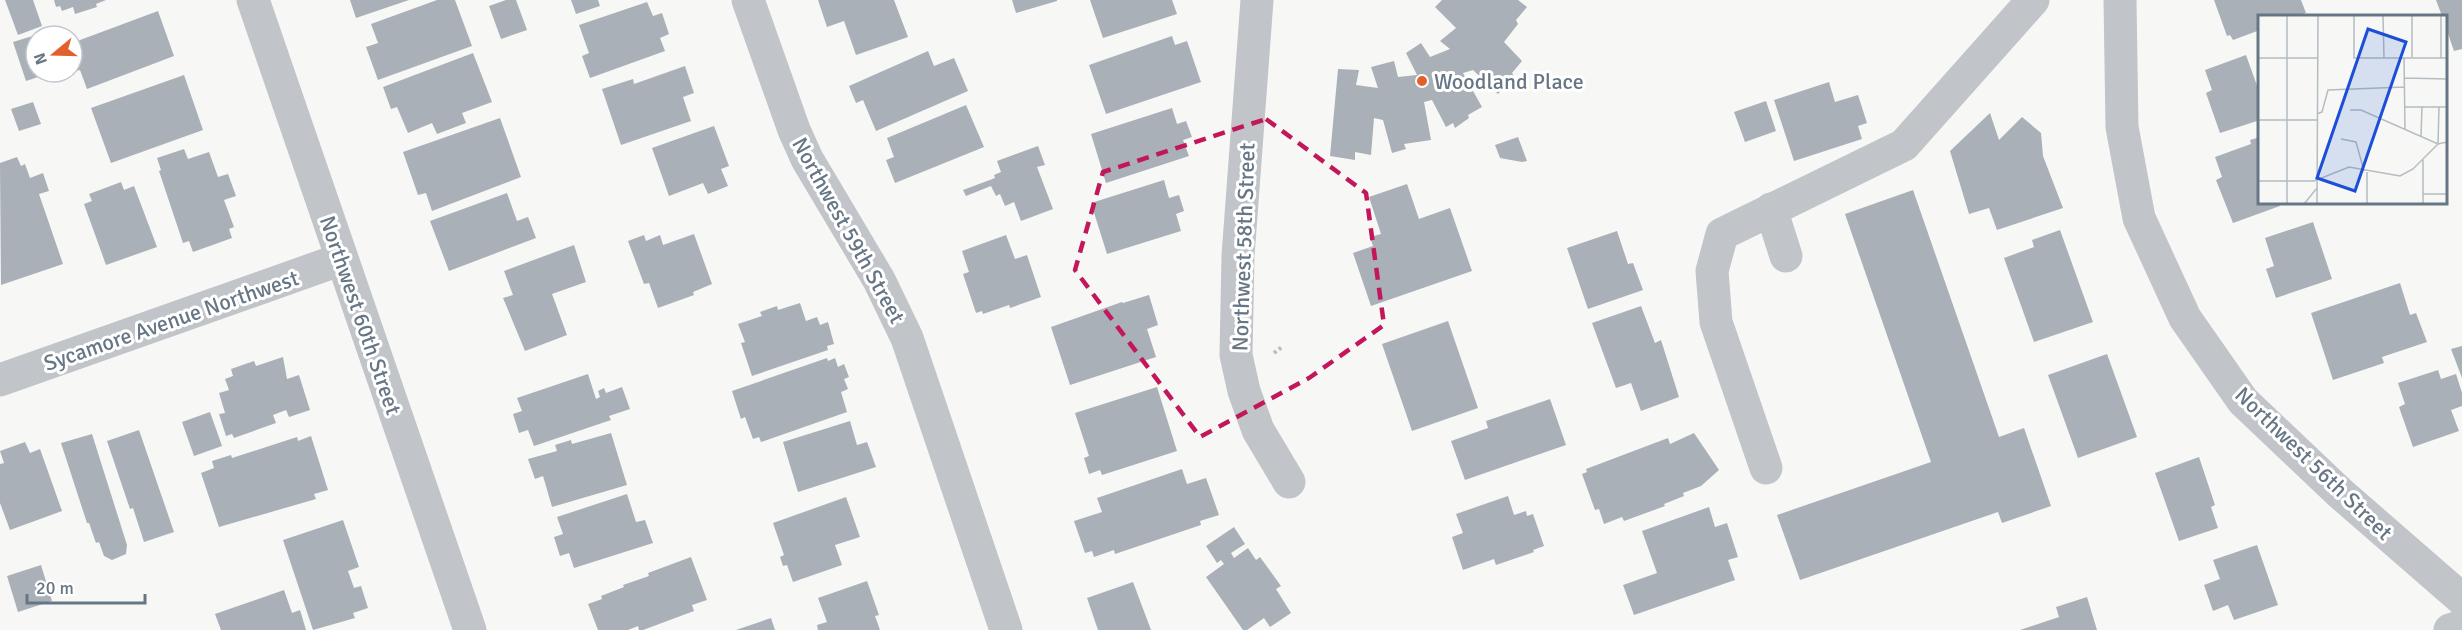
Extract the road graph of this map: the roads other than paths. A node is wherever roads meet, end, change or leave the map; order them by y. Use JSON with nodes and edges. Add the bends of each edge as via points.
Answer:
{"nodes":[{"id":1,"x":253,"y":0,"type":"edge"},
{"id":2,"x":748,"y":0,"type":"edge"},
{"id":3,"x":1257,"y":0,"type":"edge"},
{"id":4,"x":2033,"y":0,"type":"edge"},
{"id":5,"x":2120,"y":0,"type":"edge"},
{"id":6,"x":1771,"y":209,"type":"junction"},
{"id":7,"x":1786,"y":256,"type":"dead end"},
{"id":8,"x":342,"y":259,"type":"junction"},
{"id":9,"x":0,"y":380,"type":"edge"},
{"id":10,"x":1766,"y":468,"type":"dead end"},
{"id":11,"x":1289,"y":482,"type":"dead end"},
{"id":12,"x":2462,"y":599,"type":"edge"},
{"id":13,"x":2462,"y":626,"type":"edge"},
{"id":14,"x":470,"y":630,"type":"edge"},
{"id":15,"x":1006,"y":630,"type":"edge"},
{"id":16,"x":2450,"y":630,"type":"edge"}],
"edges":[{"from":1,"to":8,"type":"street","name":"Northwest 60th Street"},
{"from":2,"to":15,"type":"street","name":"Northwest 59th Street","via":[[807,159],[890,300],[907,338]]},
{"from":3,"to":11,"type":"street","name":"Northwest 58th Street","via":[[1238,256],[1236,355],[1258,430]]},
{"from":4,"to":6,"type":"street","via":[[1904,145]]},
{"from":5,"to":12,"type":"street","name":"Northwest 56th Street","via":[[2122,127],[2139,218],[2185,318],[2243,401],[2340,493]]},
{"from":6,"to":7,"type":"street"},
{"from":6,"to":10,"type":"street","via":[[1722,234],[1712,271],[1716,322]]},
{"from":8,"to":9,"type":"street","name":"Sycamore Avenue Northwest"},
{"from":8,"to":14,"type":"street","name":"Northwest 60th Street"},
{"from":13,"to":16,"type":"street"}]}
